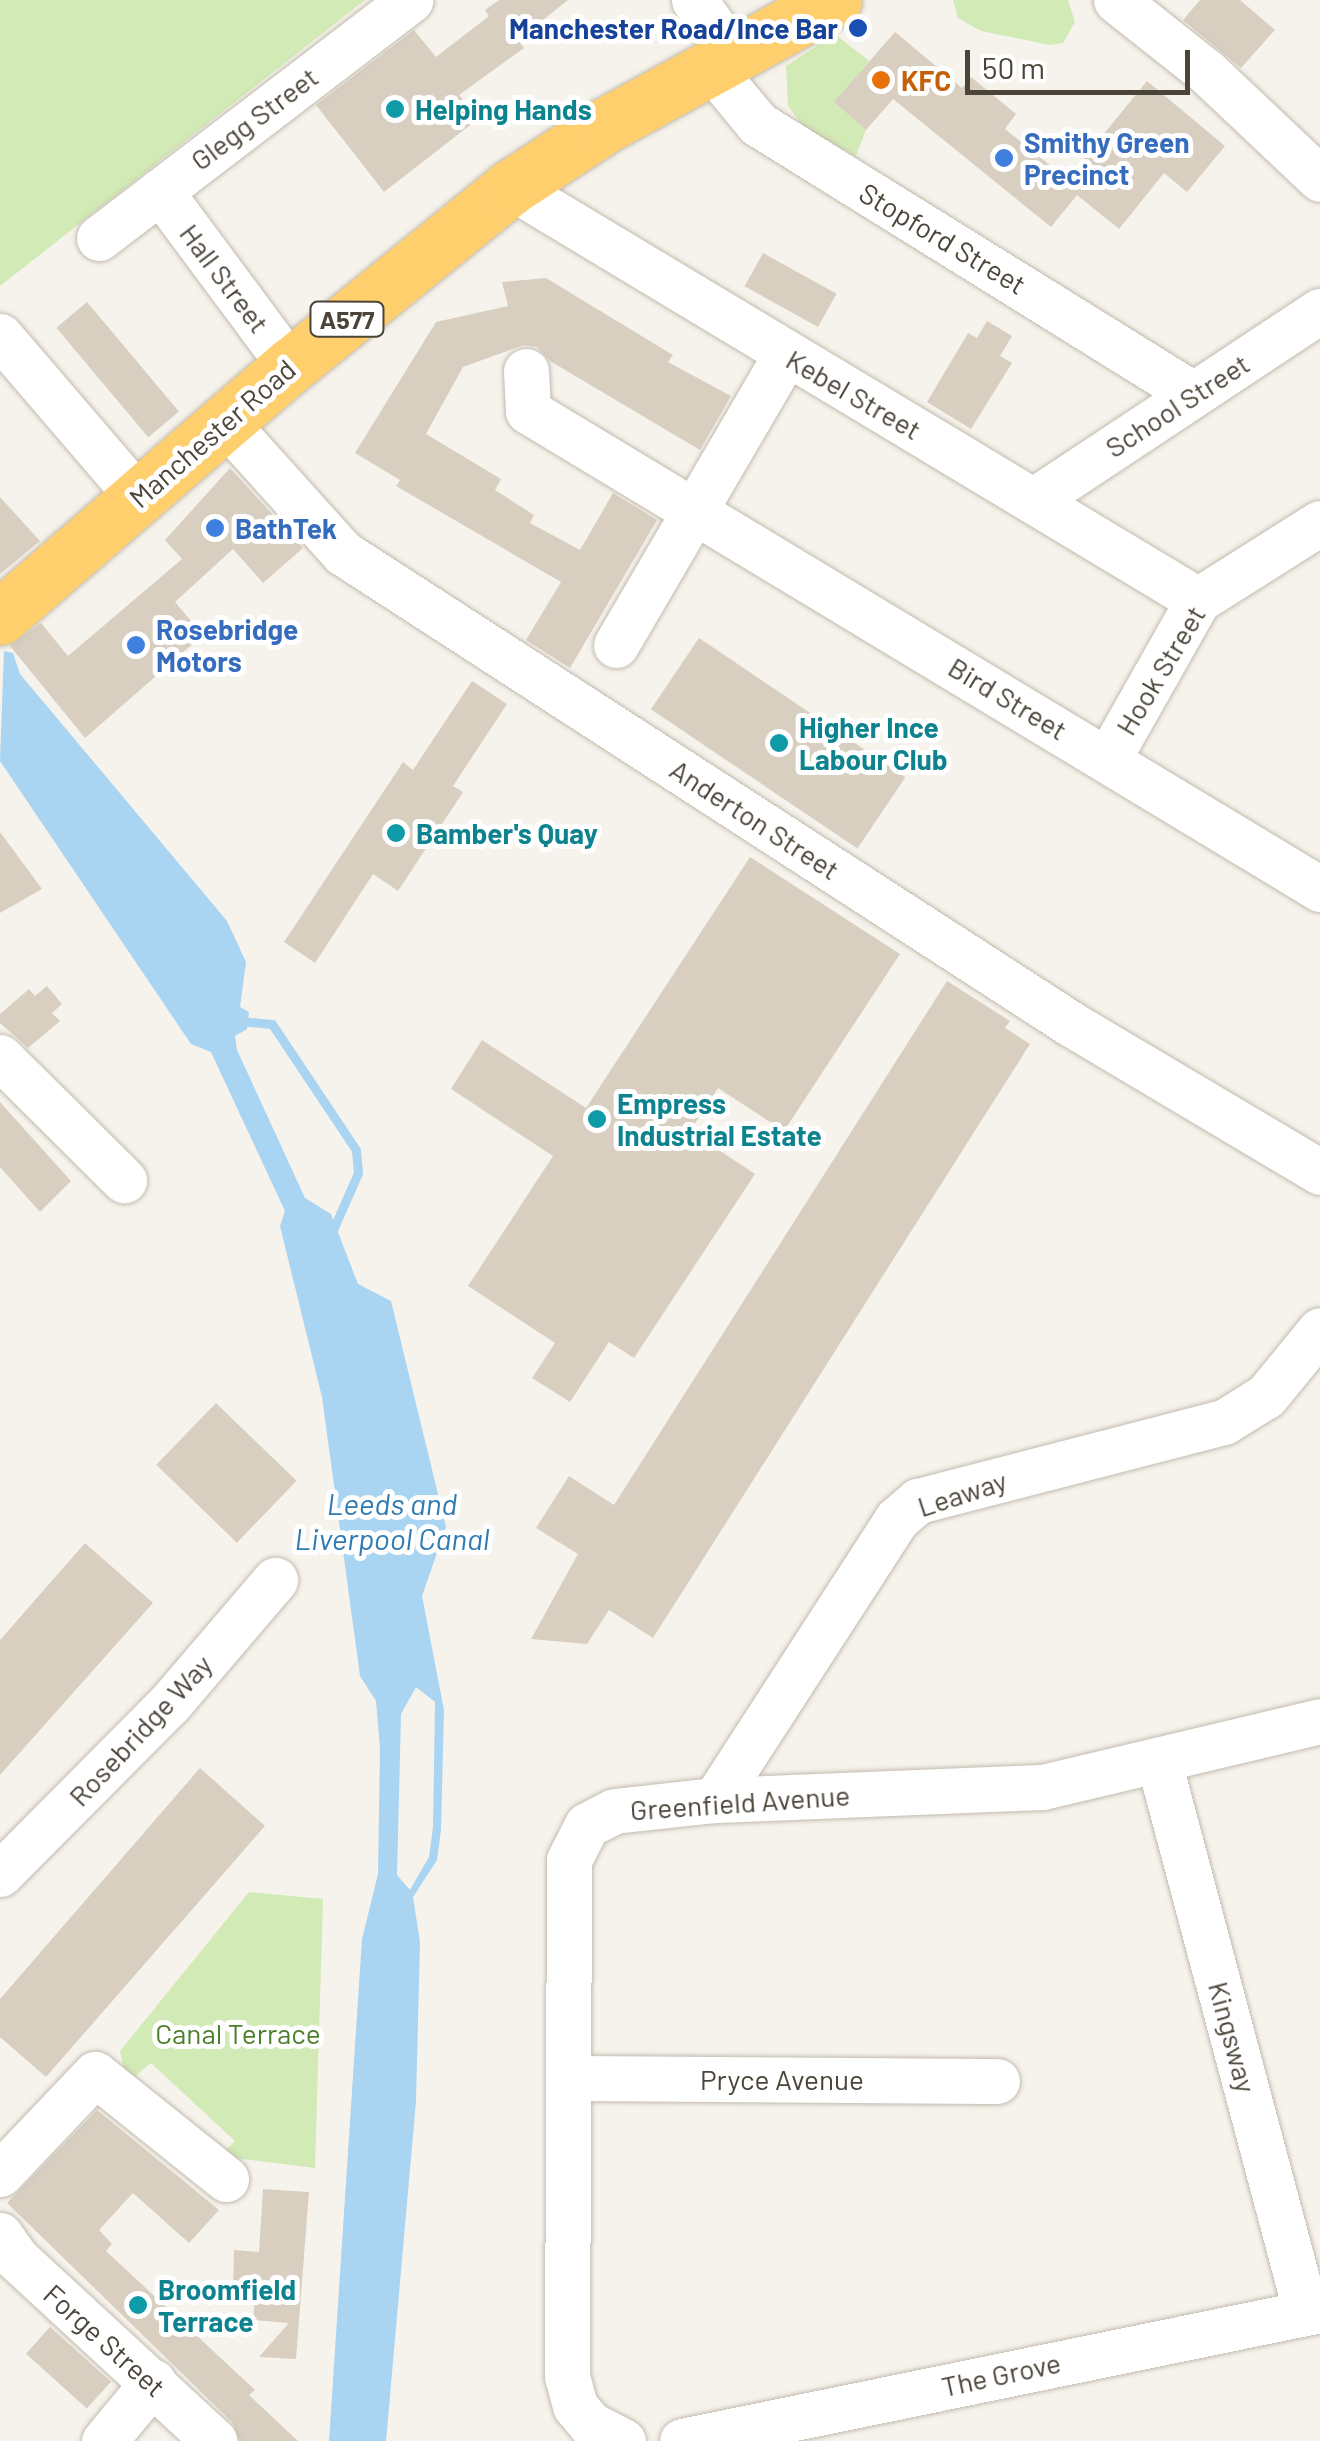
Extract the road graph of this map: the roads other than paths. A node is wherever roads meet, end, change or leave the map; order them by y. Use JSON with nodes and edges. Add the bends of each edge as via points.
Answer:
{"nodes":[{"id":1,"x":410,"y":0,"type":"edge"},
{"id":2,"x":694,"y":0,"type":"edge"},
{"id":3,"x":834,"y":0,"type":"edge"},
{"id":4,"x":1146,"y":8,"type":"edge"},
{"id":5,"x":722,"y":59,"type":"junction"},
{"id":6,"x":1320,"y":179,"type":"edge"},
{"id":7,"x":511,"y":187,"type":"junction"},
{"id":8,"x":160,"y":191,"type":"junction"},
{"id":9,"x":99,"y":238,"type":"dead end"},
{"id":10,"x":1320,"y":311,"type":"edge"},
{"id":11,"x":0,"y":336,"type":"edge"},
{"id":12,"x":786,"y":354,"type":"junction"},
{"id":13,"x":290,"y":366,"type":"junction"},
{"id":14,"x":1193,"y":394,"type":"junction"},
{"id":15,"x":515,"y":403,"type":"dead end"},
{"id":16,"x":226,"y":422,"type":"junction"},
{"id":17,"x":138,"y":497,"type":"junction"},
{"id":18,"x":1034,"y":500,"type":"junction"},
{"id":19,"x":696,"y":508,"type":"junction"},
{"id":20,"x":1319,"y":526,"type":"edge"},
{"id":21,"x":1198,"y":600,"type":"junction"},
{"id":22,"x":0,"y":616,"type":"edge"},
{"id":23,"x":616,"y":645,"type":"dead end"},
{"id":24,"x":1108,"y":759,"type":"junction"},
{"id":25,"x":1320,"y":889,"type":"edge"},
{"id":26,"x":0,"y":1057,"type":"edge"},
{"id":27,"x":1320,"y":1172,"type":"edge"},
{"id":28,"x":124,"y":1180,"type":"dead end"},
{"id":29,"x":1320,"y":1330,"type":"edge"},
{"id":30,"x":276,"y":1580,"type":"dead end"},
{"id":31,"x":1320,"y":1721,"type":"edge"},
{"id":32,"x":1160,"y":1762,"type":"junction"},
{"id":33,"x":715,"y":1800,"type":"junction"},
{"id":34,"x":0,"y":1874,"type":"edge"},
{"id":35,"x":568,"y":2078,"type":"junction"},
{"id":36,"x":997,"y":2081,"type":"dead end"},
{"id":37,"x":0,"y":2174,"type":"edge"},
{"id":38,"x":226,"y":2179,"type":"dead end"},
{"id":39,"x":0,"y":2236,"type":"edge"},
{"id":40,"x":1313,"y":2311,"type":"edge"},
{"id":41,"x":153,"y":2382,"type":"junction"},
{"id":42,"x":607,"y":2433,"type":"edge"},
{"id":43,"x":104,"y":2441,"type":"edge"},
{"id":44,"x":214,"y":2441,"type":"edge"},
{"id":45,"x":682,"y":2441,"type":"edge"}],
"edges":[{"from":1,"to":8,"type":"street","name":"Glegg Street"},
{"from":2,"to":5,"type":"street","name":"Stopford Street","via":[[720,36]]},
{"from":3,"to":5,"type":"highway","name":"Manchester Road","number":"A577"},
{"from":4,"to":6,"type":"street"},
{"from":5,"to":7,"type":"highway","name":"Manchester Road","number":"A577"},
{"from":5,"to":14,"type":"street","name":"Stopford Street","via":[[724,84],[758,124]]},
{"from":7,"to":12,"type":"street","name":"Kebel Street"},
{"from":7,"to":13,"type":"highway","name":"Manchester Road","number":"A577"},
{"from":8,"to":9,"type":"street","name":"Glegg Street"},
{"from":8,"to":13,"type":"street","name":"Hall Street"},
{"from":10,"to":14,"type":"street","name":"School Street"},
{"from":11,"to":17,"type":"street"},
{"from":12,"to":18,"type":"street","name":"Kebel Street"},
{"from":12,"to":19,"type":"street"},
{"from":13,"to":16,"type":"highway","name":"Manchester Road","number":"A577"},
{"from":14,"to":18,"type":"street","name":"School Street"},
{"from":15,"to":19,"type":"street","name":"Bird Street"},
{"from":16,"to":17,"type":"highway","name":"Manchester Road","number":"A577"},
{"from":16,"to":27,"type":"street","name":"Anderton Street","via":[[343,552],[1070,1024]]},
{"from":17,"to":22,"type":"highway","name":"Manchester Road","number":"A577"},
{"from":18,"to":21,"type":"street","name":"Kebel Street"},
{"from":19,"to":23,"type":"street"},
{"from":19,"to":24,"type":"street","name":"Bird Street"},
{"from":20,"to":21,"type":"street","name":"Hook Street"},
{"from":21,"to":24,"type":"street","name":"Hook Street"},
{"from":24,"to":25,"type":"street","name":"Bird Street"},
{"from":26,"to":28,"type":"street"},
{"from":29,"to":33,"type":"street","name":"Leaway","via":[[1266,1396],[1224,1422],[918,1501],[897,1519]]},
{"from":30,"to":34,"type":"street","name":"Rosebridge Way","via":[[170,1703]]},
{"from":31,"to":32,"type":"street","name":"Greenfield Avenue"},
{"from":32,"to":33,"type":"street","name":"Greenfield Avenue","via":[[1043,1787]]},
{"from":32,"to":40,"type":"street","name":"Kingsway"},
{"from":33,"to":35,"type":"street","name":"Greenfield Avenue","via":[[614,1810],[578,1838],[569,1860]]},
{"from":35,"to":36,"type":"street","name":"Pryce Avenue"},
{"from":35,"to":42,"type":"street","name":"Greenfield Avenue","via":[[566,2377],[575,2406]]},
{"from":37,"to":38,"type":"street","via":[[96,2074]]},
{"from":39,"to":41,"type":"street","name":"Forge Street"},
{"from":40,"to":45,"type":"street","name":"The Grove"},
{"from":41,"to":43,"type":"street"},
{"from":41,"to":44,"type":"street","name":"Forge Street"}]}
